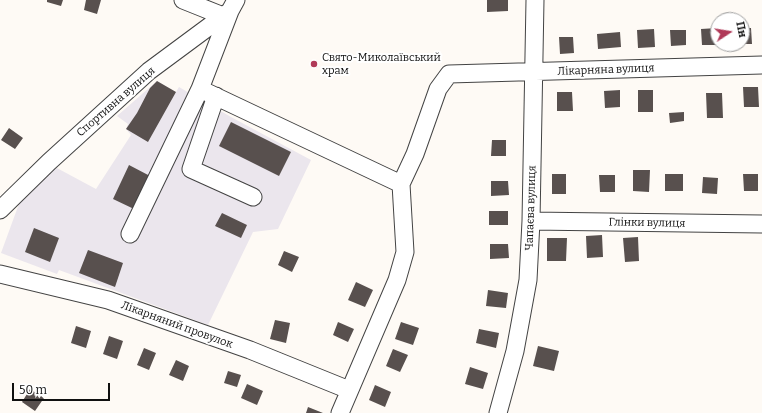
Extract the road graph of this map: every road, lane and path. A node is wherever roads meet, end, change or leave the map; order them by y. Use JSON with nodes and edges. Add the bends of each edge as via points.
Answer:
{"nodes":[{"id":1,"x":183,"y":0,"type":"edge"},
{"id":2,"x":535,"y":0,"type":"edge"},
{"id":3,"x":230,"y":9,"type":"edge"},
{"id":4,"x":762,"y":65,"type":"edge"},
{"id":5,"x":534,"y":72,"type":"junction"},
{"id":6,"x":200,"y":89,"type":"junction"},
{"id":7,"x":216,"y":96,"type":"junction"},
{"id":8,"x":401,"y":184,"type":"junction"},
{"id":9,"x":254,"y":197,"type":"dead end"},
{"id":10,"x":0,"y":210,"type":"edge"},
{"id":11,"x":531,"y":221,"type":"junction"},
{"id":12,"x":762,"y":224,"type":"edge"},
{"id":13,"x":130,"y":234,"type":"dead end"},
{"id":14,"x":0,"y":274,"type":"edge"},
{"id":15,"x":349,"y":390,"type":"junction"},
{"id":16,"x":340,"y":413,"type":"edge"},
{"id":17,"x":498,"y":413,"type":"edge"}],
"edges":[{"from":1,"to":3,"type":"street"},
{"from":2,"to":5,"type":"street","name":"Чапаєва вулиця"},
{"from":3,"to":6,"type":"street"},
{"from":3,"to":10,"type":"street","name":"Спортивна вулиця","via":[[149,72]]},
{"from":4,"to":5,"type":"street","name":"Лікарняна вулиця"},
{"from":5,"to":8,"type":"street","name":"Лікарняна вулиця","via":[[450,74],[438,89],[415,154]]},
{"from":5,"to":11,"type":"street","name":"Чапаєва вулиця"},
{"from":6,"to":7,"type":"street"},
{"from":6,"to":13,"type":"street"},
{"from":7,"to":8,"type":"street"},
{"from":7,"to":9,"type":"street","via":[[191,169]]},
{"from":8,"to":15,"type":"street","via":[[405,252],[397,280]]},
{"from":11,"to":12,"type":"street","name":"Глінки вулиця"},
{"from":11,"to":17,"type":"street","name":"Чапаєва вулиця","via":[[528,280],[515,351]]},
{"from":14,"to":15,"type":"street","name":"Лікарняний провулок","via":[[108,300],[250,350]]},
{"from":15,"to":16,"type":"street"}]}
